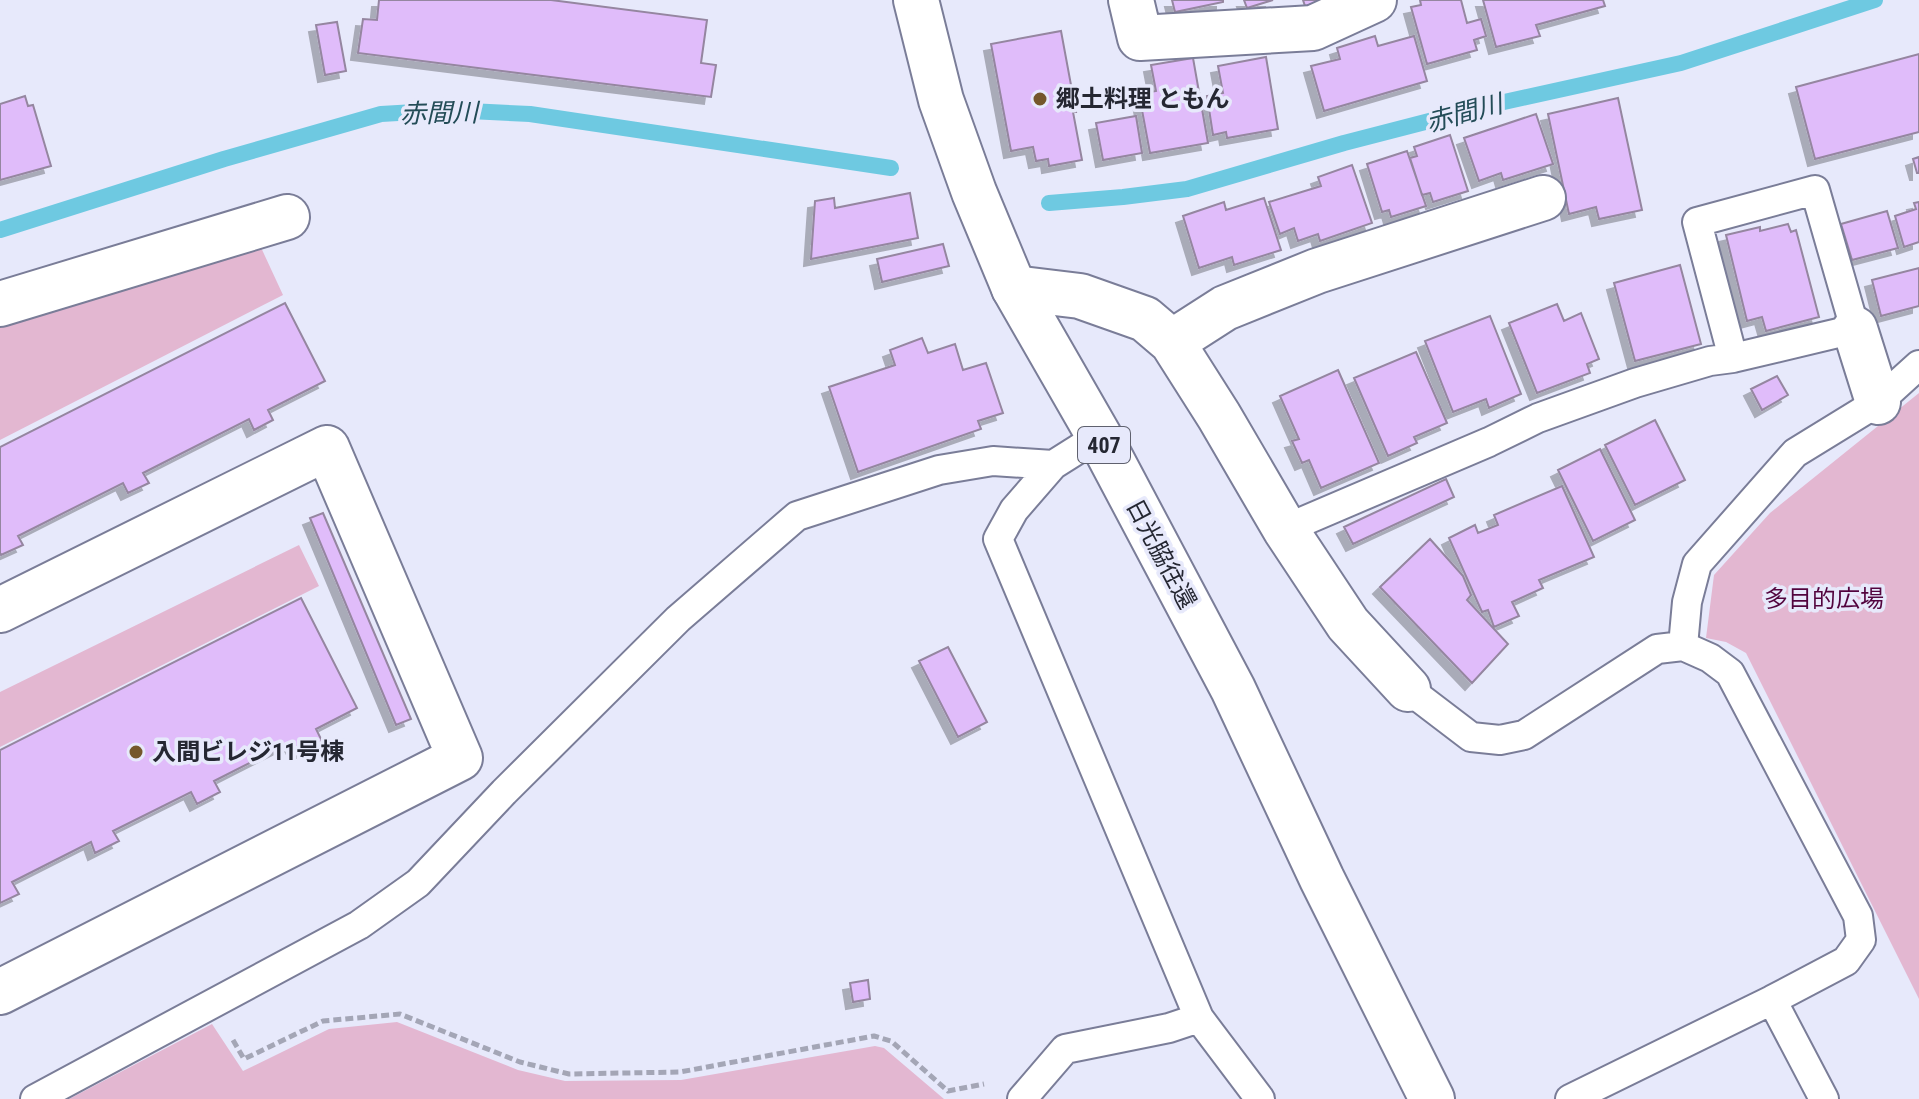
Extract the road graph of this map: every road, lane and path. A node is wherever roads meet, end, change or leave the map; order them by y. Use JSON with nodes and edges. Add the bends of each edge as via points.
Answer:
{"nodes":[{"id":1,"x":917,"y":0,"type":"edge"},
{"id":2,"x":1131,"y":0,"type":"edge"},
{"id":3,"x":1374,"y":0,"type":"edge"},
{"id":4,"x":1543,"y":198,"type":"dead end"},
{"id":5,"x":287,"y":217,"type":"dead end"},
{"id":6,"x":1014,"y":288,"type":"junction"},
{"id":7,"x":0,"y":304,"type":"edge"},
{"id":8,"x":1855,"y":329,"type":"junction"},
{"id":9,"x":1172,"y":342,"type":"junction"},
{"id":10,"x":1733,"y":358,"type":"junction"},
{"id":11,"x":1919,"y":365,"type":"edge"},
{"id":12,"x":1878,"y":402,"type":"junction"},
{"id":13,"x":1099,"y":436,"type":"junction"},
{"id":14,"x":1053,"y":465,"type":"junction"},
{"id":15,"x":1285,"y":529,"type":"junction"},
{"id":16,"x":0,"y":610,"type":"edge"},
{"id":17,"x":1683,"y":646,"type":"junction"},
{"id":18,"x":1408,"y":689,"type":"joint"},
{"id":19,"x":0,"y":992,"type":"edge"},
{"id":20,"x":1772,"y":1000,"type":"junction"},
{"id":21,"x":1199,"y":1018,"type":"junction"},
{"id":22,"x":244,"y":1059,"type":"dead end"},
{"id":23,"x":1045,"y":1071,"type":"junction"},
{"id":24,"x":35,"y":1099,"type":"edge"},
{"id":25,"x":1022,"y":1099,"type":"edge"},
{"id":26,"x":1260,"y":1099,"type":"edge"},
{"id":27,"x":1432,"y":1099,"type":"edge"},
{"id":28,"x":1570,"y":1099,"type":"edge"},
{"id":29,"x":1824,"y":1099,"type":"edge"}],
"edges":[{"from":1,"to":6,"type":"main road","name":"日光脇往還","number":"407","via":[[941,100]]},
{"from":2,"to":3,"type":"main road","via":[[1140,38],[1313,28]]},
{"from":4,"to":9,"type":"main road","via":[[1317,271],[1225,308]]},
{"from":5,"to":7,"type":"main road"},
{"from":6,"to":9,"type":"main road","via":[[1080,296],[1145,319]]},
{"from":6,"to":13,"type":"main road","name":"日光脇往還","number":"407"},
{"from":8,"to":10,"type":"lane"},
{"from":8,"to":10,"type":"lane","via":[[1815,190],[1697,222]]},
{"from":8,"to":12,"type":"main road"},
{"from":9,"to":15,"type":"main road"},
{"from":10,"to":15,"type":"lane","via":[[1635,383],[1538,418]]},
{"from":11,"to":12,"type":"lane"},
{"from":12,"to":17,"type":"lane","via":[[1795,453],[1697,564]]},
{"from":13,"to":14,"type":"lane"},
{"from":13,"to":27,"type":"main road","name":"日光脇往還","number":"407","via":[[1233,689]]},
{"from":14,"to":21,"type":"lane","via":[[1014,510],[998,539]]},
{"from":14,"to":24,"type":"lane","via":[[993,461],[939,470],[797,516],[678,619],[418,883],[359,925]]},
{"from":15,"to":18,"type":"main road","via":[[1348,624]]},
{"from":16,"to":19,"type":"main road","via":[[327,448],[460,758]]},
{"from":17,"to":18,"type":"lane","via":[[1657,649],[1524,735],[1500,740],[1471,737]]},
{"from":17,"to":20,"type":"lane","via":[[1730,673],[1858,916],[1861,940],[1846,961]]},
{"from":20,"to":28,"type":"lane"},
{"from":20,"to":29,"type":"lane"},
{"from":21,"to":23,"type":"lane","via":[[1065,1049]]},
{"from":21,"to":26,"type":"lane"},
{"from":22,"to":23,"type":"path","via":[[323,1021],[400,1014],[520,1062],[569,1074],[680,1072],[874,1036],[891,1041],[948,1091]]},
{"from":23,"to":25,"type":"lane"}]}
